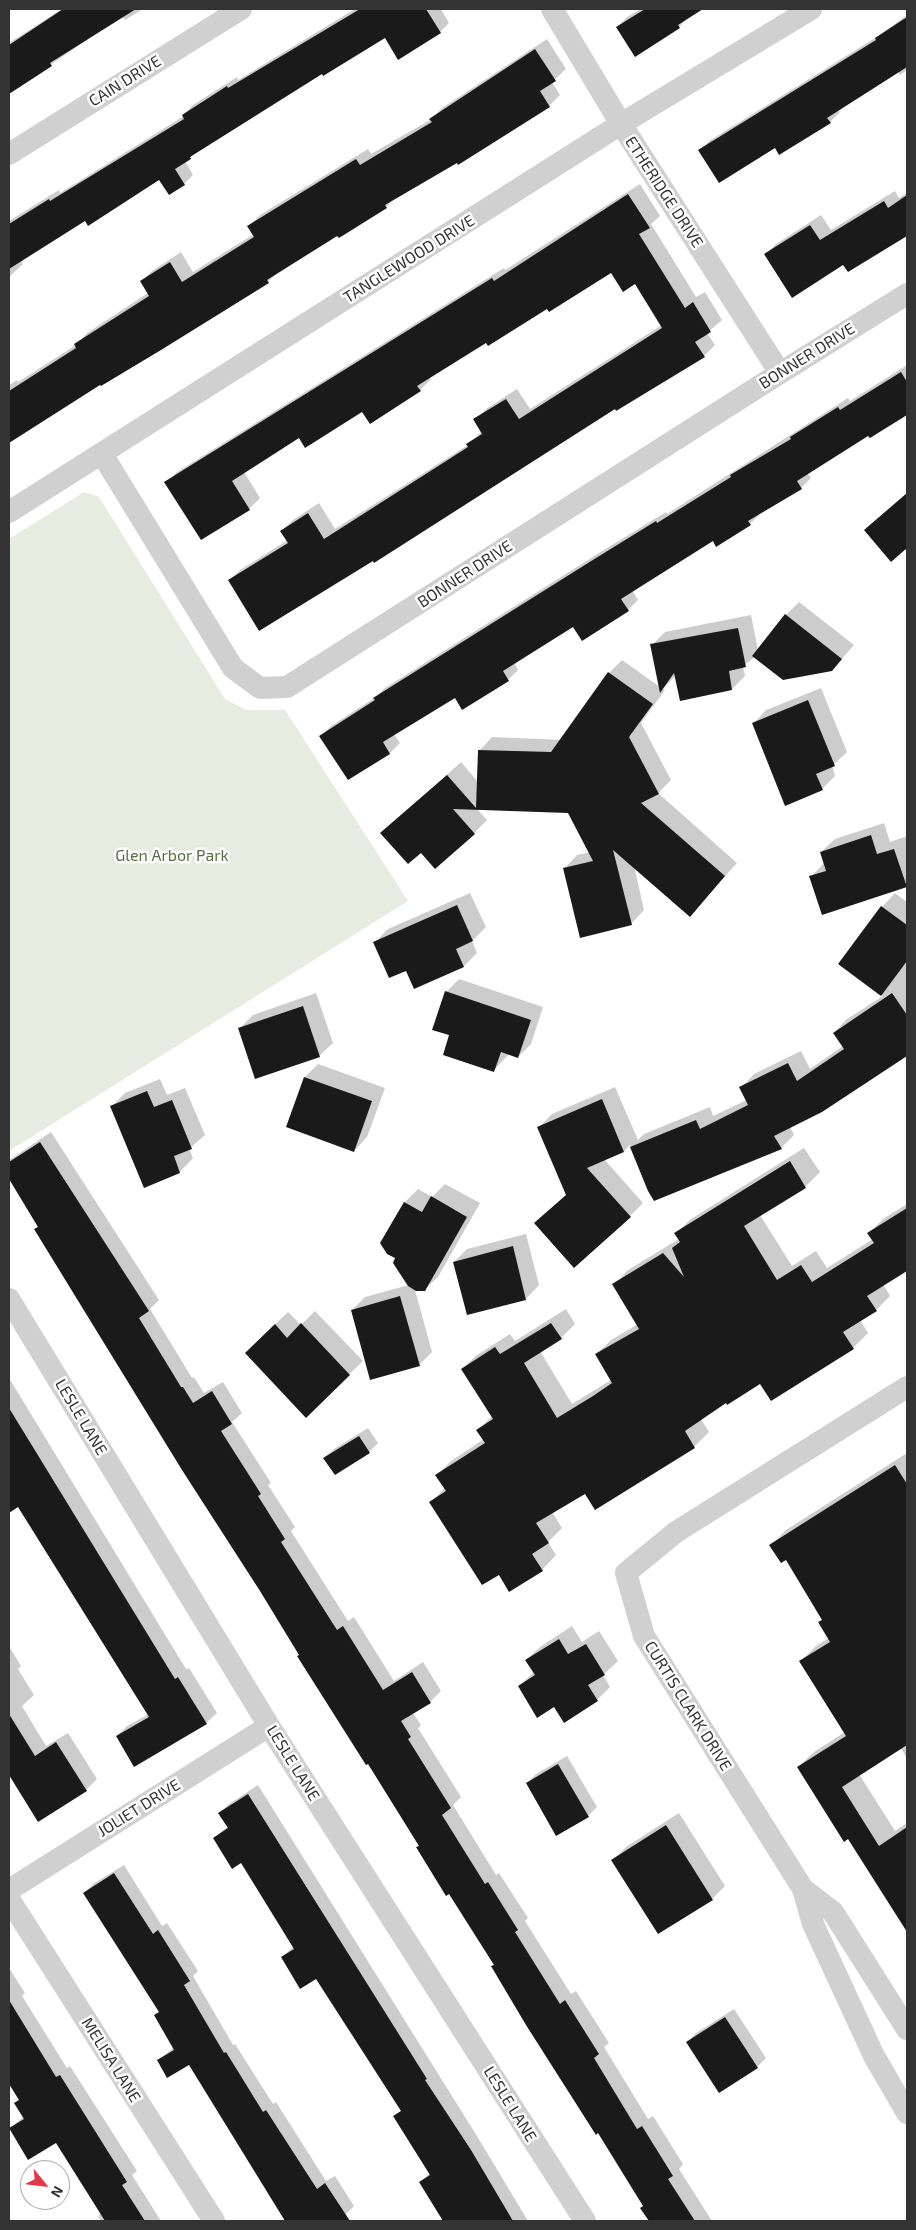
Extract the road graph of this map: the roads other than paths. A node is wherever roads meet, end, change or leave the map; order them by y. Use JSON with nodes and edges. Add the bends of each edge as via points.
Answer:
{"nodes":[{"id":1,"x":241,"y":9,"type":"edge"},
{"id":2,"x":552,"y":9,"type":"edge"},
{"id":3,"x":811,"y":9,"type":"edge"},
{"id":4,"x":621,"y":124,"type":"junction"},
{"id":5,"x":9,"y":154,"type":"edge"},
{"id":6,"x":907,"y":294,"type":"edge"},
{"id":7,"x":780,"y":373,"type":"junction"},
{"id":8,"x":102,"y":454,"type":"junction"},
{"id":9,"x":9,"y":512,"type":"edge"},
{"id":10,"x":9,"y":1299,"type":"edge"},
{"id":11,"x":907,"y":1387,"type":"edge"},
{"id":12,"x":269,"y":1726,"type":"junction"},
{"id":13,"x":803,"y":1889,"type":"junction"},
{"id":14,"x":9,"y":1890,"type":"edge"},
{"id":15,"x":9,"y":1899,"type":"edge"},
{"id":16,"x":907,"y":2029,"type":"edge"},
{"id":17,"x":907,"y":2112,"type":"edge"},
{"id":18,"x":214,"y":2221,"type":"edge"},
{"id":19,"x":585,"y":2221,"type":"edge"}],
"edges":[{"from":1,"to":5,"type":"street","name":"CAIN DRIVE"},
{"from":2,"to":4,"type":"street","name":"ETHERIDGE DRIVE"},
{"from":3,"to":4,"type":"street","name":"TANGLEWOOD DRIVE"},
{"from":4,"to":7,"type":"street","name":"ETHERIDGE DRIVE"},
{"from":4,"to":8,"type":"street","name":"TANGLEWOOD DRIVE"},
{"from":6,"to":7,"type":"street","name":"BONNER DRIVE"},
{"from":7,"to":8,"type":"street","name":"BONNER DRIVE","via":[[287,687],[260,688],[233,668]]},
{"from":8,"to":9,"type":"street","name":"TANGLEWOOD DRIVE"},
{"from":10,"to":12,"type":"street","name":"LESLE LANE"},
{"from":11,"to":13,"type":"street","name":"CURTIS CLARK DRIVE","via":[[676,1532],[626,1574],[644,1636]]},
{"from":12,"to":14,"type":"street","name":"JOLIET DRIVE"},
{"from":12,"to":19,"type":"street","name":"LESLE LANE"},
{"from":13,"to":16,"type":"street","name":"CURTIS CLARK DRIVE","via":[[833,1912]]},
{"from":13,"to":17,"type":"street","name":"CURTIS CLARK DRIVE","via":[[813,1924],[874,2056]]},
{"from":15,"to":18,"type":"street","name":"MELISA LANE"}]}
